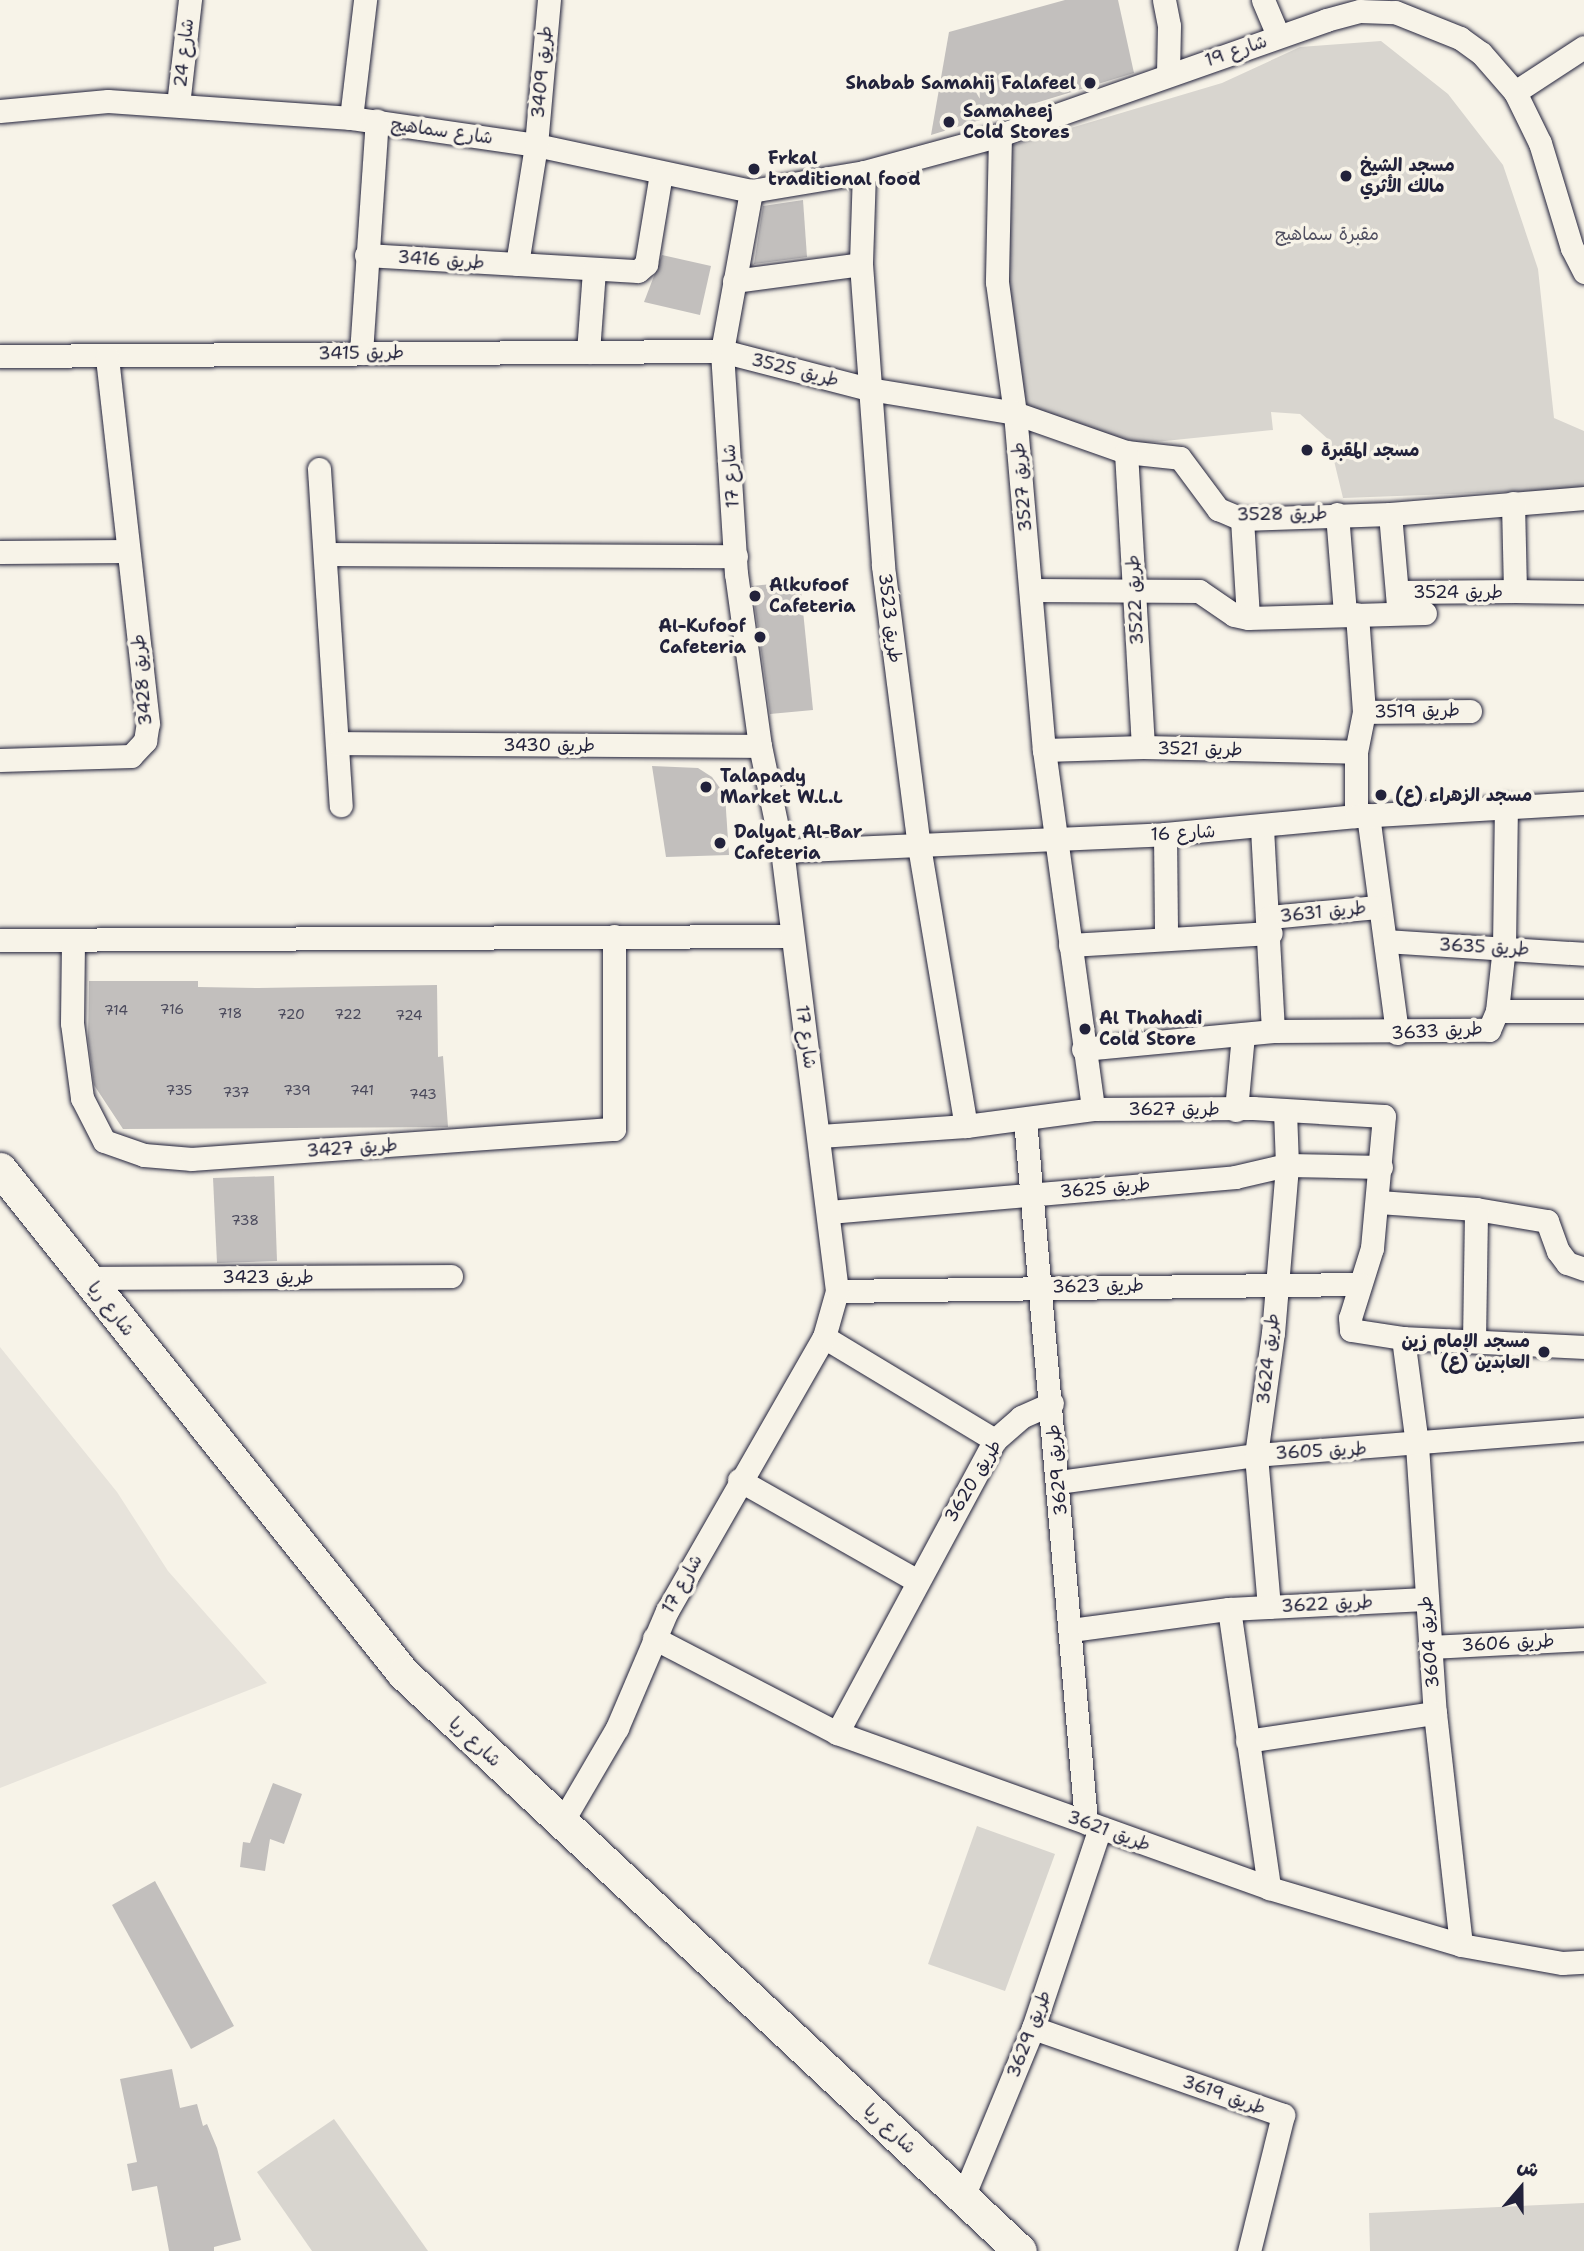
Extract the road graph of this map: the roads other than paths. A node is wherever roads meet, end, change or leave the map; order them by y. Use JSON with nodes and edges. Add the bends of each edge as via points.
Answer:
{"nodes":[{"id":1,"x":190,"y":0,"type":"edge"},
{"id":2,"x":200,"y":0,"type":"edge"},
{"id":3,"x":365,"y":0,"type":"edge"},
{"id":4,"x":549,"y":0,"type":"edge"},
{"id":5,"x":1164,"y":0,"type":"edge"},
{"id":6,"x":1263,"y":0,"type":"edge"},
{"id":7,"x":1360,"y":5,"type":"edge"},
{"id":8,"x":1278,"y":36,"type":"junction"},
{"id":9,"x":1584,"y":47,"type":"edge"},
{"id":10,"x":1168,"y":75,"type":"junction"},
{"id":11,"x":1515,"y":92,"type":"junction"},
{"id":12,"x":128,"y":103,"type":"junction"},
{"id":13,"x":186,"y":105,"type":"junction"},
{"id":14,"x":0,"y":111,"type":"edge"},
{"id":15,"x":351,"y":118,"type":"junction"},
{"id":16,"x":0,"y":120,"type":"edge"},
{"id":17,"x":377,"y":121,"type":"junction"},
{"id":18,"x":1000,"y":135,"type":"junction"},
{"id":19,"x":536,"y":145,"type":"junction"},
{"id":20,"x":864,"y":172,"type":"junction"},
{"id":21,"x":661,"y":173,"type":"junction"},
{"id":22,"x":751,"y":191,"type":"junction"},
{"id":23,"x":366,"y":255,"type":"junction"},
{"id":24,"x":517,"y":264,"type":"junction"},
{"id":25,"x":861,"y":264,"type":"junction"},
{"id":26,"x":594,"y":270,"type":"junction"},
{"id":27,"x":1584,"y":272,"type":"edge"},
{"id":28,"x":734,"y":281,"type":"junction"},
{"id":29,"x":722,"y":351,"type":"junction"},
{"id":30,"x":588,"y":352,"type":"junction"},
{"id":31,"x":361,"y":353,"type":"junction"},
{"id":32,"x":0,"y":356,"type":"edge"},
{"id":33,"x":107,"y":357,"type":"junction"},
{"id":34,"x":869,"y":389,"type":"junction"},
{"id":35,"x":1015,"y":413,"type":"junction"},
{"id":36,"x":1126,"y":452,"type":"junction"},
{"id":37,"x":319,"y":468,"type":"dead end"},
{"id":38,"x":1584,"y":498,"type":"edge"},
{"id":39,"x":1513,"y":503,"type":"junction"},
{"id":40,"x":1337,"y":514,"type":"junction"},
{"id":41,"x":1390,"y":514,"type":"junction"},
{"id":42,"x":1242,"y":519,"type":"junction"},
{"id":43,"x":128,"y":551,"type":"junction"},
{"id":44,"x":0,"y":552,"type":"edge"},
{"id":45,"x":325,"y":554,"type":"junction"},
{"id":46,"x":736,"y":556,"type":"junction"},
{"id":47,"x":1031,"y":590,"type":"junction"},
{"id":48,"x":1515,"y":591,"type":"junction"},
{"id":49,"x":1584,"y":592,"type":"edge"},
{"id":50,"x":1134,"y":593,"type":"junction"},
{"id":51,"x":1398,"y":603,"type":"junction"},
{"id":52,"x":1425,"y":613,"type":"dead end"},
{"id":53,"x":1351,"y":614,"type":"junction"},
{"id":54,"x":1248,"y":618,"type":"junction"},
{"id":55,"x":1470,"y":710,"type":"dead end"},
{"id":56,"x":1364,"y":712,"type":"junction"},
{"id":57,"x":337,"y":743,"type":"junction"},
{"id":58,"x":760,"y":746,"type":"junction"},
{"id":59,"x":1143,"y":747,"type":"junction"},
{"id":60,"x":1044,"y":750,"type":"junction"},
{"id":61,"x":1356,"y":752,"type":"junction"},
{"id":62,"x":0,"y":760,"type":"edge"},
{"id":63,"x":1584,"y":803,"type":"edge"},
{"id":64,"x":341,"y":805,"type":"dead end"},
{"id":65,"x":1506,"y":805,"type":"junction"},
{"id":66,"x":1362,"y":815,"type":"junction"},
{"id":67,"x":1262,"y":828,"type":"junction"},
{"id":68,"x":1165,"y":834,"type":"junction"},
{"id":69,"x":1056,"y":839,"type":"junction"},
{"id":70,"x":919,"y":846,"type":"junction"},
{"id":71,"x":782,"y":851,"type":"junction"},
{"id":72,"x":1377,"y":907,"type":"junction"},
{"id":73,"x":1270,"y":925,"type":"junction"},
{"id":74,"x":614,"y":936,"type":"junction"},
{"id":75,"x":792,"y":936,"type":"junction"},
{"id":76,"x":1166,"y":937,"type":"junction"},
{"id":77,"x":0,"y":940,"type":"edge"},
{"id":78,"x":73,"y":941,"type":"junction"},
{"id":79,"x":1385,"y":941,"type":"junction"},
{"id":80,"x":1070,"y":945,"type":"junction"},
{"id":81,"x":1504,"y":947,"type":"junction"},
{"id":82,"x":1584,"y":954,"type":"edge"},
{"id":83,"x":1497,"y":1011,"type":"junction"},
{"id":84,"x":1584,"y":1011,"type":"edge"},
{"id":85,"x":1273,"y":1031,"type":"junction"},
{"id":86,"x":1397,"y":1033,"type":"junction"},
{"id":87,"x":1243,"y":1034,"type":"junction"},
{"id":88,"x":1083,"y":1049,"type":"junction"},
{"id":89,"x":1093,"y":1109,"type":"junction"},
{"id":90,"x":1236,"y":1110,"type":"junction"},
{"id":91,"x":1285,"y":1111,"type":"junction"},
{"id":92,"x":1026,"y":1120,"type":"junction"},
{"id":93,"x":965,"y":1126,"type":"junction"},
{"id":94,"x":821,"y":1136,"type":"junction"},
{"id":95,"x":1287,"y":1165,"type":"junction"},
{"id":96,"x":1381,"y":1167,"type":"junction"},
{"id":97,"x":0,"y":1169,"type":"edge"},
{"id":98,"x":1033,"y":1195,"type":"junction"},
{"id":99,"x":1379,"y":1202,"type":"junction"},
{"id":100,"x":1476,"y":1209,"type":"junction"},
{"id":101,"x":829,"y":1212,"type":"junction"},
{"id":102,"x":1584,"y":1269,"type":"edge"},
{"id":103,"x":451,"y":1276,"type":"dead end"},
{"id":104,"x":86,"y":1278,"type":"junction"},
{"id":105,"x":1275,"y":1283,"type":"junction"},
{"id":106,"x":1360,"y":1284,"type":"junction"},
{"id":107,"x":1042,"y":1286,"type":"junction"},
{"id":108,"x":837,"y":1291,"type":"junction"},
{"id":109,"x":824,"y":1337,"type":"junction"},
{"id":110,"x":1404,"y":1338,"type":"junction"},
{"id":111,"x":1474,"y":1341,"type":"junction"},
{"id":112,"x":1584,"y":1346,"type":"edge"},
{"id":113,"x":1052,"y":1403,"type":"junction"},
{"id":114,"x":1584,"y":1429,"type":"edge"},
{"id":115,"x":995,"y":1440,"type":"junction"},
{"id":116,"x":1417,"y":1445,"type":"junction"},
{"id":117,"x":1256,"y":1455,"type":"junction"},
{"id":118,"x":739,"y":1480,"type":"junction"},
{"id":119,"x":1058,"y":1482,"type":"junction"},
{"id":120,"x":916,"y":1580,"type":"junction"},
{"id":121,"x":1425,"y":1599,"type":"junction"},
{"id":122,"x":1269,"y":1607,"type":"junction"},
{"id":123,"x":1229,"y":1609,"type":"junction"},
{"id":124,"x":1072,"y":1630,"type":"junction"},
{"id":125,"x":654,"y":1638,"type":"junction"},
{"id":126,"x":1584,"y":1639,"type":"edge"},
{"id":127,"x":1432,"y":1647,"type":"junction"},
{"id":128,"x":1435,"y":1713,"type":"junction"},
{"id":129,"x":836,"y":1733,"type":"junction"},
{"id":130,"x":1247,"y":1741,"type":"junction"},
{"id":131,"x":562,"y":1822,"type":"junction"},
{"id":132,"x":1093,"y":1825,"type":"junction"},
{"id":133,"x":1269,"y":1888,"type":"junction"},
{"id":134,"x":1461,"y":1945,"type":"junction"},
{"id":135,"x":1584,"y":1962,"type":"edge"},
{"id":136,"x":1033,"y":2028,"type":"junction"},
{"id":137,"x":963,"y":2197,"type":"junction"},
{"id":138,"x":1020,"y":2251,"type":"edge"},
{"id":139,"x":1249,"y":2251,"type":"edge"}],
"edges":[{"from":1,"to":13,"type":"street","name":"شارع 24"},
{"from":2,"to":13,"type":"street"},
{"from":3,"to":15,"type":"street"},
{"from":4,"to":19,"type":"street","name":"طريق 3409"},
{"from":5,"to":10,"type":"street","via":[[1169,26]]},
{"from":6,"to":8,"type":"street"},
{"from":7,"to":8,"type":"street","name":"شارع 19"},
{"from":7,"to":11,"type":"street","name":"شارع 19","via":[[1395,12],[1450,33],[1481,53]]},
{"from":8,"to":10,"type":"street","name":"شارع 19"},
{"from":9,"to":11,"type":"street"},
{"from":10,"to":18,"type":"street","name":"شارع 19"},
{"from":11,"to":27,"type":"street","name":"شارع 19","via":[[1540,143],[1572,248]]},
{"from":12,"to":13,"type":"street","name":"شارع سماهيج"},
{"from":12,"to":14,"type":"street","name":"شارع سماهيج"},
{"from":12,"to":16,"type":"street","name":"شارع سماهيج"},
{"from":13,"to":15,"type":"street","name":"شارع سماهيج"},
{"from":15,"to":17,"type":"street","name":"شارع سماهيج"},
{"from":17,"to":19,"type":"street","name":"شارع سماهيج"},
{"from":17,"to":23,"type":"street"},
{"from":18,"to":20,"type":"street","name":"شارع 19"},
{"from":18,"to":35,"type":"street","name":"طريق 3527","via":[[997,282]]},
{"from":19,"to":21,"type":"street","name":"شارع سماهيج"},
{"from":19,"to":24,"type":"street"},
{"from":20,"to":22,"type":"street","name":"شارع 19"},
{"from":20,"to":25,"type":"street"},
{"from":21,"to":22,"type":"street","name":"شارع سماهيج"},
{"from":21,"to":26,"type":"street","name":"طريق 3416","via":[[646,264],[638,271]]},
{"from":22,"to":28,"type":"street","name":"شارع 17"},
{"from":23,"to":24,"type":"street","name":"طريق 3416"},
{"from":23,"to":31,"type":"street"},
{"from":24,"to":26,"type":"street","name":"طريق 3416"},
{"from":25,"to":28,"type":"street"},
{"from":25,"to":34,"type":"street"},
{"from":26,"to":30,"type":"street"},
{"from":28,"to":29,"type":"street","name":"شارع 17"},
{"from":29,"to":30,"type":"street","name":"طريق 3415"},
{"from":29,"to":34,"type":"street","name":"طريق 3525"},
{"from":29,"to":46,"type":"street","name":"شارع 17"},
{"from":30,"to":31,"type":"street","name":"طريق 3415"},
{"from":31,"to":33,"type":"street","name":"طريق 3415"},
{"from":32,"to":33,"type":"street","name":"طريق 3415"},
{"from":33,"to":43,"type":"street","name":"طريق 3428"},
{"from":34,"to":35,"type":"street","name":"طريق 3525"},
{"from":34,"to":70,"type":"street","name":"طريق 3523","via":[[883,566]]},
{"from":35,"to":36,"type":"street","name":"طريق 3528"},
{"from":35,"to":47,"type":"street","name":"طريق 3527"},
{"from":36,"to":42,"type":"street","name":"طريق 3528","via":[[1180,458],[1217,509]]},
{"from":36,"to":50,"type":"street","name":"طريق 3522"},
{"from":37,"to":45,"type":"street"},
{"from":38,"to":39,"type":"street","name":"طريق 3528"},
{"from":39,"to":41,"type":"street","name":"طريق 3528"},
{"from":39,"to":48,"type":"street","name":"طريق 3524"},
{"from":40,"to":41,"type":"street","name":"طريق 3528"},
{"from":40,"to":42,"type":"street","name":"طريق 3528"},
{"from":40,"to":53,"type":"street"},
{"from":41,"to":51,"type":"street","name":"طريق 3524"},
{"from":42,"to":54,"type":"street"},
{"from":43,"to":44,"type":"street"},
{"from":43,"to":62,"type":"street","name":"طريق 3428","via":[[148,723],[145,741],[131,756]]},
{"from":45,"to":46,"type":"street"},
{"from":45,"to":57,"type":"street"},
{"from":46,"to":58,"type":"street","name":"شارع 17"},
{"from":47,"to":50,"type":"street","name":"طريق 3524"},
{"from":47,"to":60,"type":"street","name":"طريق 3527"},
{"from":48,"to":49,"type":"street"},
{"from":48,"to":51,"type":"street","name":"طريق 3524"},
{"from":50,"to":54,"type":"street","name":"طريق 3524","via":[[1199,591],[1234,615]]},
{"from":50,"to":59,"type":"street","name":"طريق 3522"},
{"from":51,"to":52,"type":"street","name":"طريق 3524"},
{"from":51,"to":53,"type":"street","name":"طريق 3524"},
{"from":53,"to":54,"type":"street","name":"طريق 3524"},
{"from":53,"to":56,"type":"street"},
{"from":55,"to":56,"type":"street","name":"طريق 3519"},
{"from":56,"to":61,"type":"street"},
{"from":57,"to":58,"type":"street","name":"طريق 3430"},
{"from":57,"to":64,"type":"street"},
{"from":58,"to":71,"type":"street","name":"شارع 17"},
{"from":59,"to":60,"type":"street","name":"طريق 3521"},
{"from":59,"to":61,"type":"street","name":"طريق 3521"},
{"from":60,"to":69,"type":"street","name":"طريق 3527"},
{"from":61,"to":66,"type":"street"},
{"from":63,"to":65,"type":"street","name":"شارع 16"},
{"from":65,"to":66,"type":"street","name":"شارع 16"},
{"from":65,"to":81,"type":"street","name":"طريق 3633"},
{"from":66,"to":67,"type":"street","name":"شارع 16"},
{"from":66,"to":72,"type":"street","name":"طريق 3631"},
{"from":67,"to":68,"type":"street","name":"شارع 16"},
{"from":67,"to":73,"type":"street","name":"طريق 3631"},
{"from":68,"to":69,"type":"street","name":"شارع 16"},
{"from":68,"to":76,"type":"street"},
{"from":69,"to":70,"type":"street","name":"شارع 16"},
{"from":69,"to":80,"type":"street"},
{"from":70,"to":71,"type":"street","name":"شارع 16"},
{"from":70,"to":93,"type":"street"},
{"from":71,"to":75,"type":"street","name":"شارع 17"},
{"from":72,"to":73,"type":"street","name":"طريق 3631"},
{"from":72,"to":79,"type":"street","name":"طريق 3631"},
{"from":73,"to":76,"type":"street","name":"طريق 3631"},
{"from":73,"to":85,"type":"street","name":"طريق 3631"},
{"from":74,"to":75,"type":"street"},
{"from":74,"to":78,"type":"street"},
{"from":74,"to":78,"type":"street","name":"طريق 3427","via":[[614,1129],[192,1159],[144,1155],[104,1141],[82,1098],[72,1023]]},
{"from":75,"to":94,"type":"street","name":"شارع 17"},
{"from":76,"to":80,"type":"street","name":"طريق 3631"},
{"from":77,"to":78,"type":"street"},
{"from":79,"to":81,"type":"street","name":"طريق 3635"},
{"from":79,"to":86,"type":"street","name":"طريق 3631"},
{"from":80,"to":88,"type":"street"},
{"from":81,"to":82,"type":"street","name":"طريق 3635"},
{"from":81,"to":83,"type":"street","name":"طريق 3633"},
{"from":83,"to":84,"type":"street"},
{"from":83,"to":86,"type":"street","name":"طريق 3633","via":[[1489,1030]]},
{"from":85,"to":86,"type":"street","name":"طريق 3633"},
{"from":85,"to":87,"type":"street","name":"طريق 3633"},
{"from":87,"to":88,"type":"street","name":"طريق 3633"},
{"from":87,"to":90,"type":"street"},
{"from":88,"to":89,"type":"street"},
{"from":89,"to":90,"type":"street","name":"طريق 3627"},
{"from":89,"to":92,"type":"street","name":"طريق 3627"},
{"from":90,"to":91,"type":"street","name":"طريق 3627"},
{"from":91,"to":95,"type":"street","name":"طريق 3624"},
{"from":91,"to":96,"type":"street","name":"طريق 3627","via":[[1384,1116]]},
{"from":92,"to":93,"type":"street","name":"طريق 3627"},
{"from":92,"to":98,"type":"street","name":"طريق 3629"},
{"from":93,"to":94,"type":"street","name":"طريق 3627"},
{"from":94,"to":101,"type":"street","name":"شارع 17"},
{"from":95,"to":96,"type":"street","name":"طريق 3625"},
{"from":95,"to":98,"type":"street","name":"طريق 3625","via":[[1235,1177]]},
{"from":95,"to":105,"type":"street","name":"طريق 3624"},
{"from":96,"to":99,"type":"street"},
{"from":97,"to":104,"type":"main road","name":"شارع ريا"},
{"from":98,"to":101,"type":"street","name":"طريق 3625"},
{"from":98,"to":107,"type":"street","name":"طريق 3629"},
{"from":99,"to":100,"type":"street"},
{"from":99,"to":106,"type":"street","via":[[1372,1248]]},
{"from":100,"to":102,"type":"street","via":[[1547,1221],[1558,1251],[1567,1262]]},
{"from":100,"to":111,"type":"street"},
{"from":101,"to":108,"type":"street","name":"شارع 17"},
{"from":103,"to":104,"type":"street","name":"طريق 3423"},
{"from":104,"to":131,"type":"main road","name":"شارع ريا","via":[[374,1640],[436,1706]]},
{"from":105,"to":106,"type":"street","name":"طريق 3623"},
{"from":105,"to":107,"type":"street","name":"طريق 3623"},
{"from":105,"to":117,"type":"street","name":"طريق 3624","via":[[1273,1333]]},
{"from":106,"to":110,"type":"street","via":[[1351,1330]]},
{"from":107,"to":108,"type":"street","name":"طريق 3623"},
{"from":107,"to":113,"type":"street","name":"طريق 3629"},
{"from":108,"to":109,"type":"street","name":"شارع 17"},
{"from":109,"to":115,"type":"street"},
{"from":109,"to":118,"type":"street","name":"شارع 17"},
{"from":110,"to":111,"type":"street"},
{"from":110,"to":116,"type":"street","name":"طريق 3604"},
{"from":111,"to":112,"type":"street"},
{"from":113,"to":115,"type":"street","name":"طريق 3620","via":[[1021,1417]]},
{"from":113,"to":119,"type":"street","name":"طريق 3629"},
{"from":114,"to":116,"type":"street","name":"طريق 3605"},
{"from":115,"to":120,"type":"street","name":"طريق 3620"},
{"from":116,"to":117,"type":"street","name":"طريق 3605"},
{"from":116,"to":121,"type":"street","name":"طريق 3604"},
{"from":117,"to":119,"type":"street","name":"طريق 3605"},
{"from":117,"to":122,"type":"street","name":"طريق 3624"},
{"from":118,"to":120,"type":"street"},
{"from":118,"to":125,"type":"street","name":"شارع 17"},
{"from":119,"to":124,"type":"street","name":"طريق 3629"},
{"from":120,"to":129,"type":"street","name":"طريق 3620"},
{"from":121,"to":122,"type":"street","name":"طريق 3622"},
{"from":121,"to":127,"type":"street","name":"طريق 3604"},
{"from":122,"to":123,"type":"street","name":"طريق 3622"},
{"from":123,"to":124,"type":"street","name":"طريق 3622"},
{"from":123,"to":130,"type":"street"},
{"from":124,"to":132,"type":"street","name":"طريق 3629"},
{"from":125,"to":129,"type":"street","name":"طريق 3621"},
{"from":125,"to":131,"type":"street","name":"شارع 17","via":[[617,1728]]},
{"from":126,"to":127,"type":"street","name":"طريق 3606"},
{"from":127,"to":128,"type":"street","name":"طريق 3604"},
{"from":128,"to":130,"type":"street"},
{"from":128,"to":134,"type":"street","name":"طريق 3604"},
{"from":129,"to":132,"type":"street","name":"طريق 3621"},
{"from":130,"to":133,"type":"street"},
{"from":131,"to":137,"type":"main road","name":"شارع ريا"},
{"from":132,"to":133,"type":"street","name":"طريق 3621"},
{"from":132,"to":136,"type":"street","name":"طريق 3629"},
{"from":133,"to":134,"type":"street","name":"طريق 3621"},
{"from":134,"to":135,"type":"street","name":"طريق 3621","via":[[1562,1963]]},
{"from":136,"to":137,"type":"street","name":"طريق 3629"},
{"from":136,"to":139,"type":"street","name":"طريق 3619","via":[[1283,2115]]},
{"from":137,"to":138,"type":"main road","name":"شارع ريا"}]}
